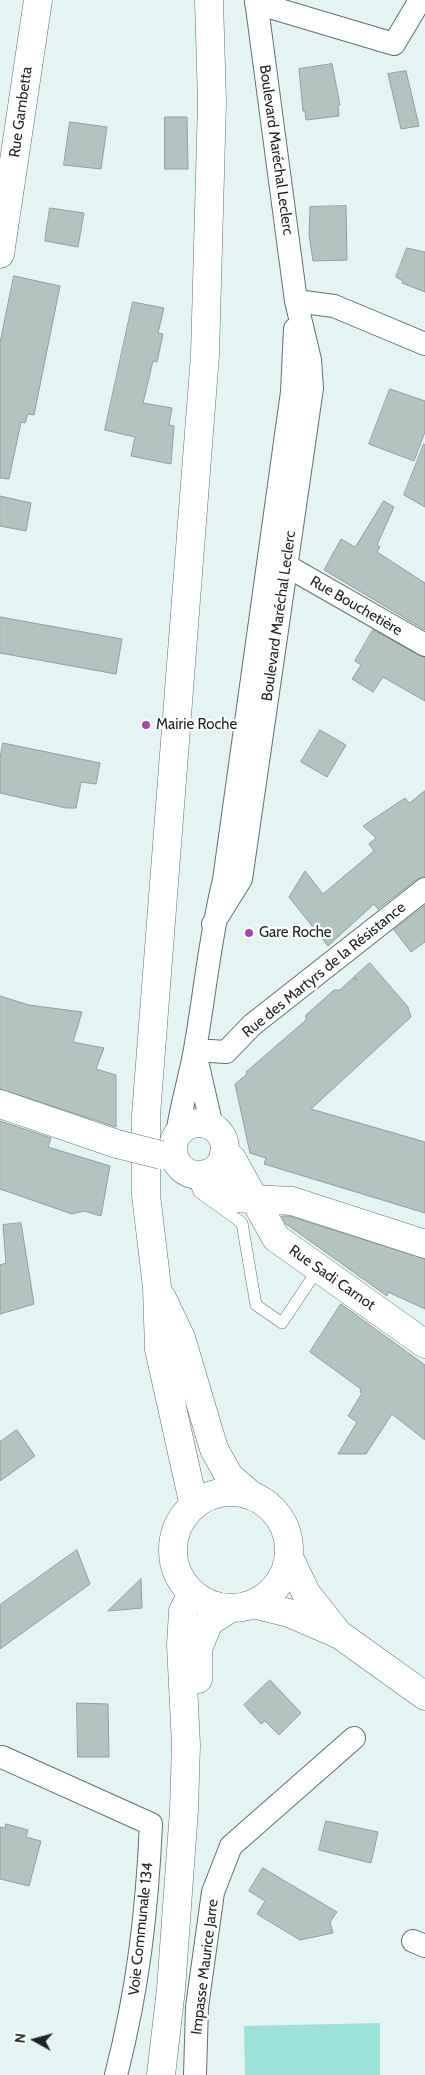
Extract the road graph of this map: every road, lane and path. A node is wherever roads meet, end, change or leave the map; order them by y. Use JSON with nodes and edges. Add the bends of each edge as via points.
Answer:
{"nodes":[{"id":1,"x":38,"y":0,"type":"edge"},
{"id":2,"x":209,"y":0,"type":"edge"},
{"id":3,"x":224,"y":0,"type":"edge"},
{"id":4,"x":420,"y":0,"type":"edge"},
{"id":5,"x":256,"y":2,"type":"edge"},
{"id":6,"x":0,"y":254,"type":"edge"},
{"id":7,"x":296,"y":301,"type":"junction"},
{"id":8,"x":425,"y":344,"type":"edge"},
{"id":9,"x":205,"y":355,"type":"junction"},
{"id":10,"x":278,"y":565,"type":"junction"},
{"id":11,"x":425,"y":645,"type":"edge"},
{"id":12,"x":425,"y":889,"type":"edge"},
{"id":13,"x":194,"y":1050,"type":"junction"},
{"id":14,"x":0,"y":1104,"type":"edge"},
{"id":15,"x":212,"y":1127,"type":"junction"},
{"id":16,"x":171,"y":1148,"type":"junction"},
{"id":17,"x":214,"y":1165,"type":"junction"},
{"id":18,"x":255,"y":1199,"type":"junction"},
{"id":19,"x":425,"y":1244,"type":"edge"},
{"id":20,"x":318,"y":1269,"type":"junction"},
{"id":21,"x":157,"y":1287,"type":"junction"},
{"id":22,"x":425,"y":1344,"type":"edge"},
{"id":23,"x":251,"y":1495,"type":"junction"},
{"id":24,"x":194,"y":1506,"type":"junction"},
{"id":25,"x":288,"y":1556,"type":"junction"},
{"id":26,"x":192,"y":1594,"type":"junction"},
{"id":27,"x":242,"y":1606,"type":"junction"},
{"id":28,"x":340,"y":1635,"type":"junction"},
{"id":29,"x":425,"y":1696,"type":"edge"},
{"id":30,"x":354,"y":1738,"type":"dead end"},
{"id":31,"x":2,"y":1757,"type":"dead end"},
{"id":32,"x":171,"y":1989,"type":"junction"},
{"id":33,"x":116,"y":2075,"type":"edge"},
{"id":34,"x":161,"y":2075,"type":"edge"},
{"id":35,"x":195,"y":2075,"type":"edge"}],
"edges":[{"from":1,"to":6,"type":"main road","name":"Rue Gambetta"},
{"from":2,"to":9,"type":"main road","via":[[212,102]]},
{"from":3,"to":9,"type":"main road","via":[[226,90],[221,233]]},
{"from":4,"to":5,"type":"street","via":[[394,44]]},
{"from":5,"to":7,"type":"street","name":"Boulevard Maréchal Leclerc"},
{"from":7,"to":8,"type":"street","via":[[334,306]]},
{"from":7,"to":10,"type":"street","name":"Boulevard Maréchal Leclerc","via":[[310,360],[312,388]]},
{"from":9,"to":21,"type":"main road","via":[[146,1115],[146,1195]]},
{"from":10,"to":11,"type":"street","name":"Rue Bouchetière"},
{"from":10,"to":13,"type":"street","name":"Boulevard Maréchal Leclerc","via":[[241,879],[213,924]]},
{"from":12,"to":13,"type":"street","name":"Rue des Martyrs de la Résistance","via":[[252,1025],[226,1052]]},
{"from":13,"to":15,"type":"street","name":"Boulevard Maréchal Leclerc"},
{"from":13,"to":16,"type":"street","name":"Boulevard Maréchal Leclerc"},
{"from":14,"to":16,"type":"main road","bridge":true,"via":[[117,1144]]},
{"from":15,"to":16,"type":"main road","via":[[202,1123],[183,1128]]},
{"from":15,"to":17,"type":"main road","via":[[220,1133],[224,1143]]},
{"from":16,"to":17,"type":"main road","via":[[180,1166]]},
{"from":17,"to":18,"type":"main road","via":[[212,1185],[231,1198]]},
{"from":17,"to":20,"type":"lane","via":[[199,1192],[242,1223],[256,1305],[282,1323]]},
{"from":18,"to":19,"type":"main road","via":[[292,1201]]},
{"from":18,"to":20,"type":"main road","name":"Rue Sadi Carnot","via":[[276,1238]]},
{"from":20,"to":22,"type":"main road","name":"Rue Sadi Carnot"},
{"from":21,"to":23,"type":"main road","via":[[181,1338],[214,1449],[229,1476]]},
{"from":21,"to":24,"type":"main road","via":[[159,1349]]},
{"from":23,"to":24,"type":"main road","via":[[221,1492]]},
{"from":23,"to":25,"type":"main road","via":[[268,1505],[280,1520],[288,1537]]},
{"from":24,"to":26,"type":"main road","via":[[181,1521],[174,1539],[174,1559],[180,1578]]},
{"from":25,"to":27,"type":"main road","via":[[285,1572],[277,1586],[266,1596]]},
{"from":25,"to":28,"type":"main road","via":[[306,1593]]},
{"from":26,"to":27,"type":"main road","via":[[210,1604]]},
{"from":26,"to":32,"type":"main road","via":[[184,1611],[181,1645],[186,1745]]},
{"from":27,"to":28,"type":"main road","via":[[289,1613]]},
{"from":27,"to":32,"type":"main road","via":[[209,1622],[198,1648],[200,1796],[188,1940]]},
{"from":28,"to":29,"type":"main road"},
{"from":30,"to":35,"type":"street","name":"Impasse Maurice Jarre","via":[[231,1846],[213,1892],[197,2007]]},
{"from":31,"to":33,"type":"street","name":"Voie Communale 134","via":[[151,1824],[147,1903],[131,2016]]},
{"from":32,"to":34,"type":"main road"}]}
